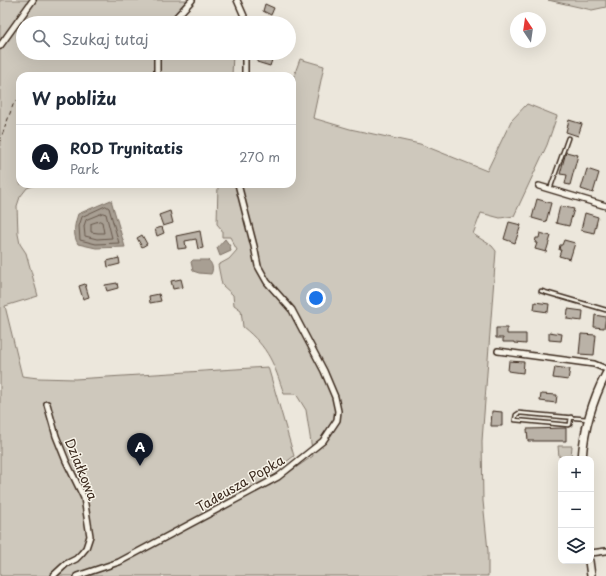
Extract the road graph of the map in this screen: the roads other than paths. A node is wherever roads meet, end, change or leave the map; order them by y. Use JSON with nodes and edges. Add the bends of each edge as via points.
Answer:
{"nodes":[{"id":1,"x":33,"y":0,"type":"edge"},
{"id":2,"x":192,"y":0,"type":"edge"},
{"id":3,"x":237,"y":0,"type":"edge"},
{"id":4,"x":22,"y":16,"type":"edge"},
{"id":5,"x":178,"y":16,"type":"edge"},
{"id":6,"x":244,"y":16,"type":"edge"},
{"id":7,"x":16,"y":24,"type":"edge"},
{"id":8,"x":0,"y":46,"type":"edge"},
{"id":9,"x":157,"y":60,"type":"edge"},
{"id":10,"x":245,"y":60,"type":"edge"},
{"id":11,"x":157,"y":72,"type":"edge"},
{"id":12,"x":245,"y":72,"type":"edge"},
{"id":13,"x":568,"y":138,"type":"dead end"},
{"id":14,"x":539,"y":186,"type":"dead end"},
{"id":15,"x":239,"y":188,"type":"edge"},
{"id":16,"x":550,"y":190,"type":"junction"},
{"id":17,"x":606,"y":206,"type":"edge"},
{"id":18,"x":541,"y":290,"type":"dead end"},
{"id":19,"x":606,"y":310,"type":"edge"},
{"id":20,"x":498,"y":351,"type":"dead end"},
{"id":21,"x":606,"y":369,"type":"edge"},
{"id":22,"x":606,"y":374,"type":"edge"},
{"id":23,"x":47,"y":404,"type":"dead end"},
{"id":24,"x":571,"y":417,"type":"junction"},
{"id":25,"x":588,"y":419,"type":"junction"},
{"id":26,"x":582,"y":456,"type":"edge"},
{"id":27,"x":606,"y":551,"type":"edge"},
{"id":28,"x":594,"y":553,"type":"edge"},
{"id":29,"x":589,"y":564,"type":"edge"},
{"id":30,"x":53,"y":576,"type":"edge"},
{"id":31,"x":77,"y":576,"type":"edge"},
{"id":32,"x":591,"y":576,"type":"edge"}],
"edges":[{"from":1,"to":4,"type":"street"},
{"from":2,"to":5,"type":"street"},
{"from":3,"to":6,"type":"street"},
{"from":7,"to":8,"type":"street"},
{"from":9,"to":11,"type":"street"},
{"from":10,"to":12,"type":"street"},
{"from":13,"to":16,"type":"lane"},
{"from":14,"to":16,"type":"street"},
{"from":15,"to":31,"type":"street","name":"Tadeusza Popka","via":[[258,266],[267,282],[292,310],[324,371],[335,396],[337,420],[323,441],[278,476],[119,562]]},
{"from":16,"to":17,"type":"street"},
{"from":18,"to":19,"type":"lane"},
{"from":20,"to":21,"type":"street","via":[[594,364]]},
{"from":22,"to":25,"type":"main road"},
{"from":23,"to":30,"type":"street","name":"Działkowa","via":[[56,436],[84,498],[90,536],[81,554]]},
{"from":24,"to":24,"type":"lane","via":[[518,412],[515,420],[568,425]]},
{"from":24,"to":25,"type":"lane"},
{"from":25,"to":26,"type":"main road"},
{"from":27,"to":28,"type":"street"},
{"from":29,"to":32,"type":"main road"}]}
